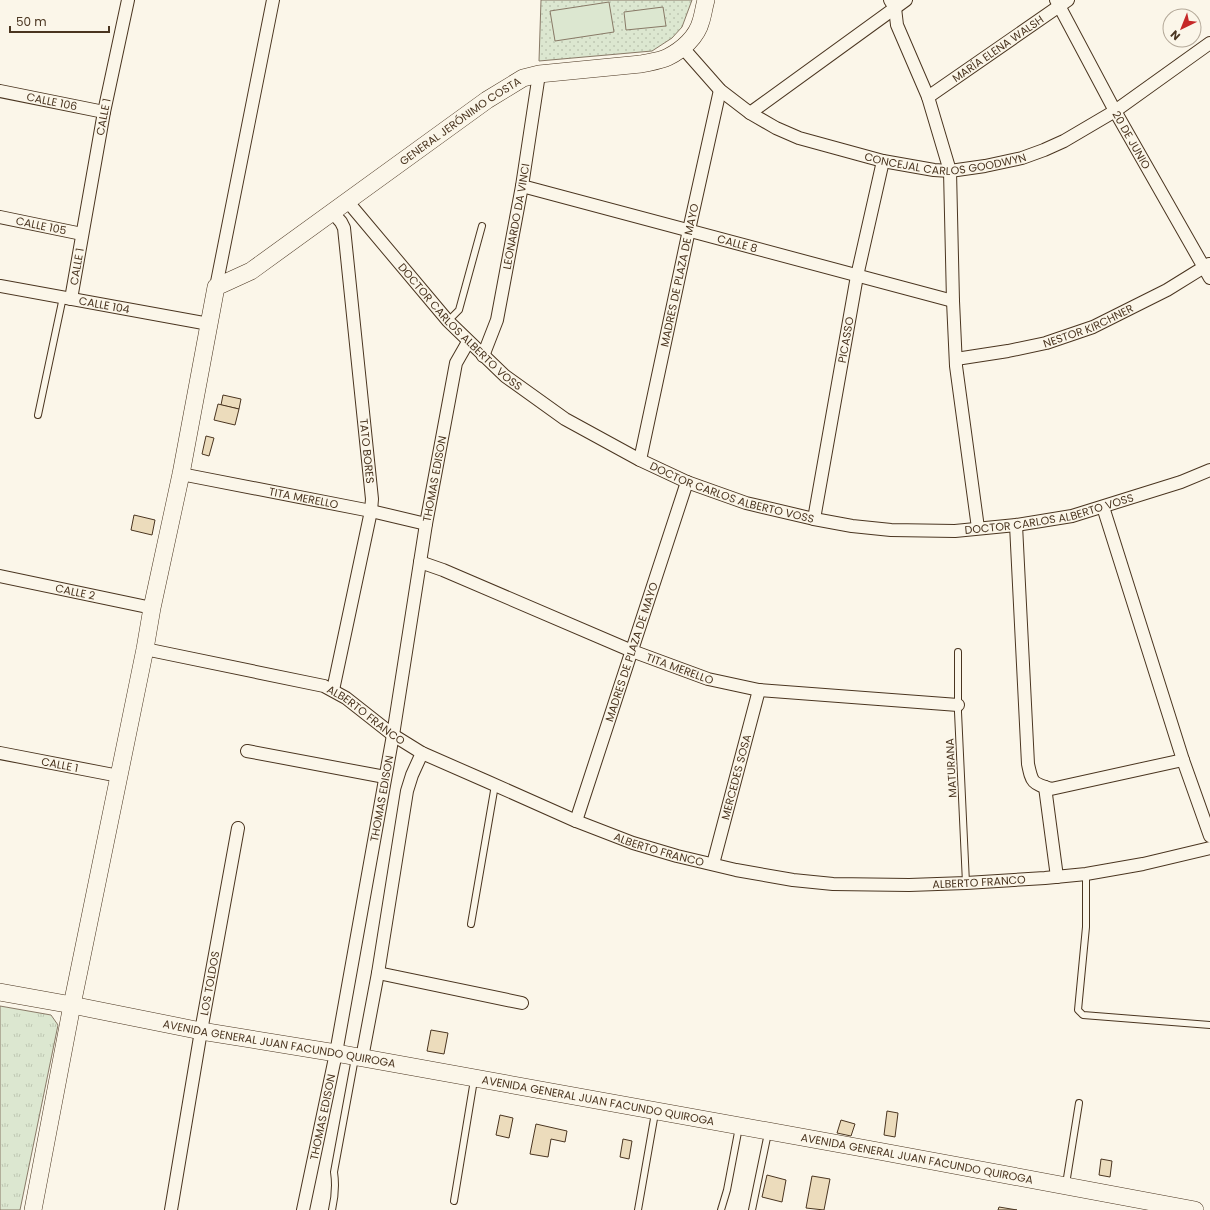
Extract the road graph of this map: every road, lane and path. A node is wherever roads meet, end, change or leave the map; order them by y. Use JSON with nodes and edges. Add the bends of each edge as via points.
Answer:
{"nodes":[{"id":1,"x":128,"y":0,"type":"edge"},
{"id":2,"x":273,"y":0,"type":"edge"},
{"id":3,"x":706,"y":0,"type":"edge"},
{"id":4,"x":906,"y":0,"type":"edge"},
{"id":5,"x":1061,"y":2,"type":"edge"},
{"id":6,"x":893,"y":4,"type":"edge"},
{"id":7,"x":1210,"y":42,"type":"edge"},
{"id":8,"x":682,"y":48,"type":"junction"},
{"id":9,"x":538,"y":74,"type":"junction"},
{"id":10,"x":720,"y":90,"type":"junction"},
{"id":11,"x":0,"y":91,"type":"edge"},
{"id":12,"x":928,"y":97,"type":"junction"},
{"id":13,"x":1115,"y":111,"type":"junction"},
{"id":14,"x":104,"y":112,"type":"junction"},
{"id":15,"x":750,"y":113,"type":"junction"},
{"id":16,"x":883,"y":160,"type":"junction"},
{"id":17,"x":950,"y":170,"type":"junction"},
{"id":18,"x":522,"y":186,"type":"junction"},
{"id":19,"x":348,"y":202,"type":"junction"},
{"id":20,"x":333,"y":212,"type":"junction"},
{"id":21,"x":0,"y":217,"type":"edge"},
{"id":22,"x":482,"y":226,"type":"dead end"},
{"id":23,"x":688,"y":230,"type":"junction"},
{"id":24,"x":82,"y":234,"type":"junction"},
{"id":25,"x":1207,"y":265,"type":"edge"},
{"id":26,"x":857,"y":276,"type":"junction"},
{"id":27,"x":1210,"y":278,"type":"edge"},
{"id":28,"x":0,"y":286,"type":"edge"},
{"id":29,"x":216,"y":287,"type":"junction"},
{"id":30,"x":67,"y":298,"type":"junction"},
{"id":31,"x":953,"y":301,"type":"junction"},
{"id":32,"x":448,"y":321,"type":"junction"},
{"id":33,"x":209,"y":324,"type":"junction"},
{"id":34,"x":468,"y":342,"type":"junction"},
{"id":35,"x":483,"y":356,"type":"junction"},
{"id":36,"x":956,"y":359,"type":"junction"},
{"id":37,"x":38,"y":415,"type":"dead end"},
{"id":38,"x":640,"y":460,"type":"junction"},
{"id":39,"x":1210,"y":470,"type":"edge"},
{"id":40,"x":180,"y":474,"type":"junction"},
{"id":41,"x":687,"y":482,"type":"junction"},
{"id":42,"x":1103,"y":507,"type":"junction"},
{"id":43,"x":371,"y":511,"type":"junction"},
{"id":44,"x":814,"y":519,"type":"junction"},
{"id":45,"x":426,"y":524,"type":"junction"},
{"id":46,"x":1016,"y":525,"type":"junction"},
{"id":47,"x":978,"y":528,"type":"junction"},
{"id":48,"x":420,"y":562,"type":"junction"},
{"id":49,"x":0,"y":576,"type":"edge"},
{"id":50,"x":152,"y":608,"type":"junction"},
{"id":51,"x":146,"y":649,"type":"junction"},
{"id":52,"x":632,"y":651,"type":"junction"},
{"id":53,"x":958,"y":652,"type":"dead end"},
{"id":54,"x":333,"y":690,"type":"junction"},
{"id":55,"x":759,"y":690,"type":"junction"},
{"id":56,"x":958,"y":705,"type":"junction"},
{"id":57,"x":393,"y":736,"type":"junction"},
{"id":58,"x":247,"y":751,"type":"dead end"},
{"id":59,"x":0,"y":753,"type":"edge"},
{"id":60,"x":422,"y":753,"type":"junction"},
{"id":61,"x":1183,"y":760,"type":"junction"},
{"id":62,"x":119,"y":776,"type":"junction"},
{"id":63,"x":385,"y":777,"type":"junction"},
{"id":64,"x":496,"y":785,"type":"junction"},
{"id":65,"x":1045,"y":787,"type":"junction"},
{"id":66,"x":576,"y":821,"type":"junction"},
{"id":67,"x":238,"y":828,"type":"dead end"},
{"id":68,"x":1210,"y":836,"type":"edge"},
{"id":69,"x":1210,"y":848,"type":"edge"},
{"id":70,"x":713,"y":864,"type":"junction"},
{"id":71,"x":1086,"y":874,"type":"junction"},
{"id":72,"x":1057,"y":877,"type":"junction"},
{"id":73,"x":966,"y":883,"type":"junction"},
{"id":74,"x":471,"y":924,"type":"dead end"},
{"id":75,"x":378,"y":973,"type":"junction"},
{"id":76,"x":0,"y":992,"type":"edge"},
{"id":77,"x":522,"y":1003,"type":"dead end"},
{"id":78,"x":72,"y":1005,"type":"junction"},
{"id":79,"x":1210,"y":1025,"type":"edge"},
{"id":80,"x":201,"y":1031,"type":"junction"},
{"id":81,"x":336,"y":1053,"type":"junction"},
{"id":82,"x":358,"y":1058,"type":"junction"},
{"id":83,"x":475,"y":1078,"type":"junction"},
{"id":84,"x":1079,"y":1104,"type":"dead end"},
{"id":85,"x":656,"y":1111,"type":"junction"},
{"id":86,"x":740,"y":1126,"type":"junction"},
{"id":87,"x":768,"y":1131,"type":"junction"},
{"id":88,"x":1066,"y":1186,"type":"junction"},
{"id":89,"x":454,"y":1201,"type":"dead end"},
{"id":90,"x":33,"y":1210,"type":"edge"},
{"id":91,"x":171,"y":1210,"type":"edge"},
{"id":92,"x":303,"y":1210,"type":"edge"},
{"id":93,"x":332,"y":1210,"type":"edge"},
{"id":94,"x":638,"y":1210,"type":"edge"},
{"id":95,"x":721,"y":1210,"type":"edge"},
{"id":96,"x":752,"y":1210,"type":"edge"},
{"id":97,"x":1195,"y":1210,"type":"edge"}],
"edges":[{"from":1,"to":14,"type":"street","name":"CALLE 1"},
{"from":2,"to":29,"type":"street"},
{"from":3,"to":8,"type":"street","name":"GENERAL JERÓNIMO COSTA","via":[[701,23]]},
{"from":4,"to":6,"type":"street"},
{"from":5,"to":12,"type":"street","name":"MARÍA ELENA WALSH"},
{"from":5,"to":13,"type":"street","name":"20 DE JUNIO"},
{"from":6,"to":12,"type":"street","via":[[897,25]]},
{"from":6,"to":15,"type":"street"},
{"from":7,"to":13,"type":"street","name":"CONCEJAL CARLOS GOODWYN"},
{"from":8,"to":9,"type":"street","name":"GENERAL JERÓNIMO COSTA","via":[[655,62]]},
{"from":8,"to":10,"type":"street","name":"CONCEJAL CARLOS GOODWYN"},
{"from":9,"to":18,"type":"street","name":"LEONARDO DA VINCI"},
{"from":9,"to":19,"type":"street","name":"GENERAL JERÓNIMO COSTA","via":[[523,78],[487,100]]},
{"from":10,"to":15,"type":"street","name":"CONCEJAL CARLOS GOODWYN"},
{"from":10,"to":23,"type":"street","name":"MADRES DE PLAZA DE MAYO"},
{"from":11,"to":14,"type":"street","name":"CALLE 106"},
{"from":12,"to":17,"type":"street"},
{"from":13,"to":17,"type":"street","name":"CONCEJAL CARLOS GOODWYN","via":[[1044,150],[1022,158]]},
{"from":13,"to":25,"type":"street","name":"20 DE JUNIO"},
{"from":14,"to":24,"type":"street","name":"CALLE 1"},
{"from":15,"to":16,"type":"street","name":"CONCEJAL CARLOS GOODWYN","via":[[799,138]]},
{"from":16,"to":17,"type":"street","name":"CONCEJAL CARLOS GOODWYN","via":[[934,170]]},
{"from":16,"to":26,"type":"street","name":"PICASSO"},
{"from":17,"to":31,"type":"street"},
{"from":18,"to":23,"type":"street","name":"CALLE 8"},
{"from":18,"to":35,"type":"street","name":"LEONARDO DA VINCI","via":[[497,320]]},
{"from":19,"to":20,"type":"street","name":"GENERAL JERÓNIMO COSTA"},
{"from":19,"to":32,"type":"street","name":"DOCTOR CARLOS ALBERTO VOSS"},
{"from":20,"to":29,"type":"street","name":"GENERAL JERÓNIMO COSTA","via":[[251,271]]},
{"from":20,"to":43,"type":"street","name":"TATO BORES","via":[[344,228],[372,498]]},
{"from":21,"to":24,"type":"street","name":"CALLE 105"},
{"from":22,"to":32,"type":"lane","via":[[458,310]]},
{"from":23,"to":26,"type":"street","name":"CALLE 8"},
{"from":23,"to":38,"type":"street","name":"MADRES DE PLAZA DE MAYO"},
{"from":24,"to":30,"type":"street","name":"CALLE 1"},
{"from":25,"to":27,"type":"street","name":"20 DE JUNIO"},
{"from":25,"to":36,"type":"street","name":"NESTOR KIRCHNER","via":[[1160,293],[1093,327],[1046,343]]},
{"from":26,"to":31,"type":"street","name":"CALLE 8"},
{"from":26,"to":44,"type":"street","name":"PICASSO"},
{"from":28,"to":30,"type":"street","name":"CALLE 104"},
{"from":29,"to":33,"type":"street"},
{"from":30,"to":33,"type":"street","name":"CALLE 104"},
{"from":30,"to":37,"type":"lane"},
{"from":31,"to":36,"type":"street"},
{"from":32,"to":34,"type":"street","name":"DOCTOR CARLOS ALBERTO VOSS"},
{"from":33,"to":40,"type":"street"},
{"from":34,"to":35,"type":"street","name":"DOCTOR CARLOS ALBERTO VOSS"},
{"from":34,"to":45,"type":"street","name":"THOMAS EDISON","via":[[456,362]]},
{"from":35,"to":38,"type":"street","name":"DOCTOR CARLOS ALBERTO VOSS","via":[[505,376],[565,419]]},
{"from":36,"to":47,"type":"street"},
{"from":38,"to":41,"type":"street","name":"DOCTOR CARLOS ALBERTO VOSS"},
{"from":39,"to":42,"type":"street","name":"DOCTOR CARLOS ALBERTO VOSS","via":[[1182,482]]},
{"from":40,"to":43,"type":"street","name":"TITA MERELLO"},
{"from":40,"to":50,"type":"street"},
{"from":41,"to":44,"type":"street","name":"DOCTOR CARLOS ALBERTO VOSS","via":[[746,503]]},
{"from":41,"to":52,"type":"street","name":"MADRES DE PLAZA DE MAYO"},
{"from":42,"to":46,"type":"street","name":"DOCTOR CARLOS ALBERTO VOSS","via":[[1072,516]]},
{"from":42,"to":61,"type":"street"},
{"from":43,"to":45,"type":"street","name":"TITA MERELLO"},
{"from":43,"to":54,"type":"street","name":"TATO BORES"},
{"from":44,"to":47,"type":"street","name":"DOCTOR CARLOS ALBERTO VOSS","via":[[891,530]]},
{"from":45,"to":48,"type":"street","name":"THOMAS EDISON"},
{"from":46,"to":47,"type":"street","name":"DOCTOR CARLOS ALBERTO VOSS"},
{"from":46,"to":65,"type":"street","via":[[1028,764],[1031,779]]},
{"from":48,"to":52,"type":"street","name":"TITA MERELLO"},
{"from":48,"to":57,"type":"street","name":"THOMAS EDISON"},
{"from":49,"to":50,"type":"street","name":"CALLE 2"},
{"from":50,"to":51,"type":"street"},
{"from":51,"to":54,"type":"street","name":"ALBERTO FRANCO"},
{"from":51,"to":62,"type":"street"},
{"from":52,"to":55,"type":"street","name":"TITA MERELLO","via":[[708,679]]},
{"from":52,"to":66,"type":"street","name":"MADRES DE PLAZA DE MAYO"},
{"from":53,"to":56,"type":"lane","name":"MATURANA"},
{"from":54,"to":57,"type":"street","name":"ALBERTO FRANCO"},
{"from":55,"to":56,"type":"street","name":"TITA MERELLO"},
{"from":55,"to":70,"type":"street","name":"MERCEDES SOSA"},
{"from":56,"to":73,"type":"lane","name":"MATURANA"},
{"from":57,"to":60,"type":"street","name":"ALBERTO FRANCO"},
{"from":57,"to":63,"type":"street","name":"THOMAS EDISON"},
{"from":58,"to":63,"type":"street"},
{"from":59,"to":62,"type":"street","name":"CALLE 1"},
{"from":60,"to":64,"type":"street","name":"ALBERTO FRANCO"},
{"from":60,"to":75,"type":"street","via":[[407,791]]},
{"from":61,"to":65,"type":"street","via":[[1060,788]]},
{"from":61,"to":68,"type":"street"},
{"from":62,"to":78,"type":"street"},
{"from":63,"to":81,"type":"street","name":"THOMAS EDISON"},
{"from":64,"to":66,"type":"street","name":"ALBERTO FRANCO"},
{"from":64,"to":74,"type":"lane"},
{"from":65,"to":72,"type":"street"},
{"from":66,"to":70,"type":"street","name":"ALBERTO FRANCO","via":[[633,843]]},
{"from":67,"to":80,"type":"street","name":"LOS TOLDOS"},
{"from":69,"to":71,"type":"street","name":"ALBERTO FRANCO"},
{"from":70,"to":73,"type":"street","name":"ALBERTO FRANCO","via":[[736,870],[833,884]]},
{"from":71,"to":72,"type":"street","name":"ALBERTO FRANCO"},
{"from":71,"to":79,"type":"lane","via":[[1086,927],[1078,1010],[1083,1015]]},
{"from":72,"to":73,"type":"street","name":"ALBERTO FRANCO"},
{"from":75,"to":77,"type":"street"},
{"from":75,"to":82,"type":"street"},
{"from":76,"to":78,"type":"street","name":"AVENIDA GENERAL JUAN FACUNDO QUIROGA"},
{"from":78,"to":80,"type":"street","name":"AVENIDA GENERAL JUAN FACUNDO QUIROGA"},
{"from":78,"to":90,"type":"street"},
{"from":80,"to":81,"type":"street","name":"AVENIDA GENERAL JUAN FACUNDO QUIROGA"},
{"from":80,"to":91,"type":"street","name":"LOS TOLDOS"},
{"from":81,"to":82,"type":"street","name":"AVENIDA GENERAL JUAN FACUNDO QUIROGA"},
{"from":81,"to":92,"type":"street","name":"THOMAS EDISON"},
{"from":82,"to":83,"type":"street","name":"AVENIDA GENERAL JUAN FACUNDO QUIROGA"},
{"from":82,"to":93,"type":"lane","via":[[334,1172],[336,1181]]},
{"from":83,"to":85,"type":"street","name":"AVENIDA GENERAL JUAN FACUNDO QUIROGA"},
{"from":83,"to":89,"type":"lane"},
{"from":84,"to":88,"type":"lane"},
{"from":85,"to":86,"type":"street","name":"AVENIDA GENERAL JUAN FACUNDO QUIROGA"},
{"from":85,"to":94,"type":"lane"},
{"from":86,"to":87,"type":"street","name":"AVENIDA GENERAL JUAN FACUNDO QUIROGA"},
{"from":86,"to":95,"type":"lane"},
{"from":87,"to":88,"type":"street","name":"AVENIDA GENERAL JUAN FACUNDO QUIROGA"},
{"from":87,"to":96,"type":"lane"},
{"from":88,"to":97,"type":"street","name":"AVENIDA GENERAL JUAN FACUNDO QUIROGA"}]}
